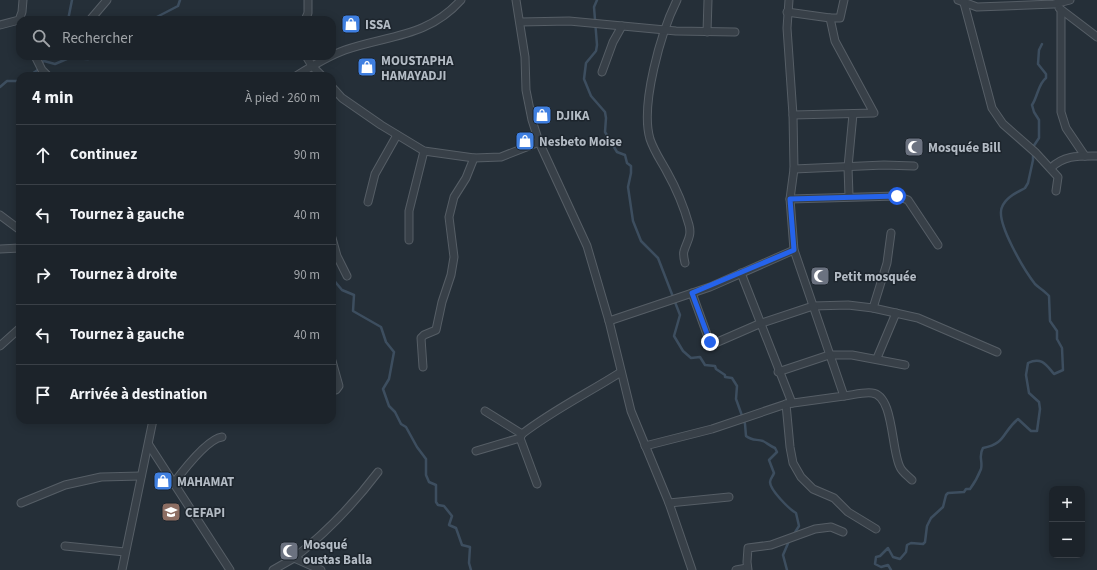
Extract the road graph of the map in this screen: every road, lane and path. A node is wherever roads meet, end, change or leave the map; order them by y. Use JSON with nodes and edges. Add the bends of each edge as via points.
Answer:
{"nodes":[{"id":1,"x":23,"y":0,"type":"edge"},
{"id":2,"x":107,"y":0,"type":"edge"},
{"id":3,"x":308,"y":0,"type":"edge"},
{"id":4,"x":461,"y":0,"type":"edge"},
{"id":5,"x":516,"y":0,"type":"edge"},
{"id":6,"x":677,"y":0,"type":"edge"},
{"id":7,"x":708,"y":0,"type":"edge"},
{"id":8,"x":789,"y":0,"type":"edge"},
{"id":9,"x":844,"y":0,"type":"edge"},
{"id":10,"x":1067,"y":1,"type":"edge"},
{"id":11,"x":961,"y":2,"type":"edge"},
{"id":12,"x":1054,"y":4,"type":"junction"},
{"id":13,"x":1061,"y":10,"type":"junction"},
{"id":14,"x":787,"y":12,"type":"junction"},
{"id":15,"x":21,"y":16,"type":"edge"},
{"id":16,"x":93,"y":16,"type":"edge"},
{"id":17,"x":307,"y":16,"type":"edge"},
{"id":18,"x":830,"y":18,"type":"junction"},
{"id":19,"x":520,"y":22,"type":"junction"},
{"id":20,"x":16,"y":23,"type":"edge"},
{"id":21,"x":0,"y":25,"type":"edge"},
{"id":22,"x":622,"y":26,"type":"junction"},
{"id":23,"x":664,"y":30,"type":"junction"},
{"id":24,"x":707,"y":32,"type":"junction"},
{"id":25,"x":735,"y":32,"type":"dead end"},
{"id":26,"x":1097,"y":37,"type":"edge"},
{"id":27,"x":336,"y":55,"type":"edge"},
{"id":28,"x":37,"y":60,"type":"edge"},
{"id":29,"x":308,"y":60,"type":"edge"},
{"id":30,"x":325,"y":60,"type":"edge"},
{"id":31,"x":312,"y":66,"type":"junction"},
{"id":32,"x":44,"y":72,"type":"edge"},
{"id":33,"x":302,"y":72,"type":"edge"},
{"id":34,"x":318,"y":72,"type":"edge"},
{"id":35,"x":602,"y":72,"type":"dead end"},
{"id":36,"x":336,"y":91,"type":"edge"},
{"id":37,"x":853,"y":114,"type":"junction"},
{"id":38,"x":793,"y":115,"type":"junction"},
{"id":39,"x":397,"y":135,"type":"junction"},
{"id":40,"x":539,"y":142,"type":"junction"},
{"id":41,"x":424,"y":151,"type":"junction"},
{"id":42,"x":1085,"y":156,"type":"junction"},
{"id":43,"x":1097,"y":156,"type":"edge"},
{"id":44,"x":474,"y":158,"type":"junction"},
{"id":45,"x":914,"y":166,"type":"dead end"},
{"id":46,"x":848,"y":167,"type":"junction"},
{"id":47,"x":1052,"y":168,"type":"junction"},
{"id":48,"x":794,"y":169,"type":"junction"},
{"id":49,"x":1056,"y":191,"type":"dead end"},
{"id":50,"x":849,"y":196,"type":"junction"},
{"id":51,"x":790,"y":199,"type":"junction"},
{"id":52,"x":368,"y":202,"type":"dead end"},
{"id":53,"x":0,"y":215,"type":"edge"},
{"id":54,"x":16,"y":227,"type":"edge"},
{"id":55,"x":891,"y":233,"type":"dead end"},
{"id":56,"x":409,"y":240,"type":"dead end"},
{"id":57,"x":938,"y":245,"type":"dead end"},
{"id":58,"x":16,"y":248,"type":"edge"},
{"id":59,"x":0,"y":249,"type":"edge"},
{"id":60,"x":336,"y":250,"type":"edge"},
{"id":61,"x":794,"y":250,"type":"junction"},
{"id":62,"x":685,"y":263,"type":"dead end"},
{"id":63,"x":741,"y":273,"type":"junction"},
{"id":64,"x":347,"y":276,"type":"dead end"},
{"id":65,"x":689,"y":294,"type":"junction"},
{"id":66,"x":813,"y":306,"type":"junction"},
{"id":67,"x":873,"y":308,"type":"junction"},
{"id":68,"x":896,"y":313,"type":"junction"},
{"id":69,"x":609,"y":321,"type":"junction"},
{"id":70,"x":759,"y":324,"type":"junction"},
{"id":71,"x":16,"y":332,"type":"edge"},
{"id":72,"x":0,"y":346,"type":"edge"},
{"id":73,"x":997,"y":352,"type":"dead end"},
{"id":74,"x":829,"y":355,"type":"junction"},
{"id":75,"x":877,"y":358,"type":"junction"},
{"id":76,"x":905,"y":365,"type":"dead end"},
{"id":77,"x":422,"y":367,"type":"dead end"},
{"id":78,"x":621,"y":372,"type":"junction"},
{"id":79,"x":778,"y":372,"type":"junction"},
{"id":80,"x":336,"y":375,"type":"edge"},
{"id":81,"x":336,"y":390,"type":"edge"},
{"id":82,"x":844,"y":396,"type":"junction"},
{"id":83,"x":789,"y":404,"type":"junction"},
{"id":84,"x":484,"y":411,"type":"dead end"},
{"id":85,"x":152,"y":424,"type":"edge"},
{"id":86,"x":521,"y":436,"type":"junction"},
{"id":87,"x":222,"y":437,"type":"dead end"},
{"id":88,"x":149,"y":445,"type":"junction"},
{"id":89,"x":645,"y":446,"type":"junction"},
{"id":90,"x":476,"y":451,"type":"dead end"},
{"id":91,"x":378,"y":472,"type":"dead end"},
{"id":92,"x":141,"y":476,"type":"junction"},
{"id":93,"x":912,"y":480,"type":"dead end"},
{"id":94,"x":173,"y":484,"type":"junction"},
{"id":95,"x":537,"y":484,"type":"dead end"},
{"id":96,"x":729,"y":497,"type":"dead end"},
{"id":97,"x":21,"y":503,"type":"dead end"},
{"id":98,"x":669,"y":503,"type":"junction"},
{"id":99,"x":876,"y":530,"type":"dead end"},
{"id":100,"x":843,"y":532,"type":"dead end"},
{"id":101,"x":65,"y":546,"type":"dead end"},
{"id":102,"x":125,"y":552,"type":"junction"},
{"id":103,"x":294,"y":558,"type":"junction"},
{"id":104,"x":748,"y":569,"type":"edge"},
{"id":105,"x":122,"y":570,"type":"edge"},
{"id":106,"x":230,"y":570,"type":"edge"},
{"id":107,"x":273,"y":570,"type":"edge"},
{"id":108,"x":321,"y":570,"type":"edge"},
{"id":109,"x":692,"y":570,"type":"edge"},
{"id":110,"x":736,"y":570,"type":"edge"}],
"edges":[{"from":1,"to":15,"type":"street"},
{"from":2,"to":16,"type":"street"},
{"from":3,"to":17,"type":"street"},
{"from":4,"to":27,"type":"street","via":[[450,13],[413,33]]},
{"from":5,"to":19,"type":"street"},
{"from":6,"to":23,"type":"street"},
{"from":7,"to":24,"type":"street"},
{"from":8,"to":14,"type":"street"},
{"from":9,"to":18,"type":"street","via":[[840,18]]},
{"from":10,"to":12,"type":"street"},
{"from":11,"to":12,"type":"street","via":[[977,7]]},
{"from":11,"to":47,"type":"street","via":[[992,108],[1003,124]]},
{"from":12,"to":13,"type":"street"},
{"from":13,"to":26,"type":"street"},
{"from":13,"to":42,"type":"street","via":[[1061,112],[1066,128]]},
{"from":14,"to":18,"type":"street"},
{"from":14,"to":38,"type":"street"},
{"from":18,"to":37,"type":"street","via":[[835,41],[874,114]]},
{"from":19,"to":22,"type":"street","via":[[596,22]]},
{"from":19,"to":40,"type":"street","via":[[526,90]]},
{"from":20,"to":21,"type":"street"},
{"from":22,"to":23,"type":"street"},
{"from":22,"to":35,"type":"street"},
{"from":23,"to":24,"type":"street"},
{"from":23,"to":62,"type":"street","via":[[651,87],[648,116],[650,138],[656,154],[676,190],[689,225],[690,235],[683,252]]},
{"from":24,"to":25,"type":"street"},
{"from":28,"to":32,"type":"street"},
{"from":29,"to":31,"type":"street"},
{"from":30,"to":31,"type":"street"},
{"from":31,"to":33,"type":"street"},
{"from":31,"to":34,"type":"street"},
{"from":36,"to":39,"type":"street"},
{"from":37,"to":38,"type":"street"},
{"from":37,"to":46,"type":"street"},
{"from":38,"to":48,"type":"street"},
{"from":39,"to":41,"type":"street"},
{"from":39,"to":52,"type":"street","via":[[375,174]]},
{"from":40,"to":44,"type":"street","via":[[501,157]]},
{"from":40,"to":69,"type":"street","via":[[587,246]]},
{"from":41,"to":44,"type":"street"},
{"from":41,"to":56,"type":"street","via":[[409,211]]},
{"from":42,"to":43,"type":"street"},
{"from":42,"to":47,"type":"street","via":[[1070,157],[1059,161]]},
{"from":44,"to":77,"type":"street","via":[[454,198],[449,216],[454,257],[452,275],[442,302],[436,330],[421,338]]},
{"from":45,"to":46,"type":"street"},
{"from":46,"to":48,"type":"street"},
{"from":46,"to":50,"type":"street"},
{"from":47,"to":49,"type":"street","via":[[1058,177]]},
{"from":48,"to":51,"type":"street"},
{"from":50,"to":51,"type":"street"},
{"from":50,"to":57,"type":"street","via":[[886,195],[908,200]]},
{"from":51,"to":61,"type":"street"},
{"from":53,"to":54,"type":"street"},
{"from":55,"to":67,"type":"street","via":[[887,263]]},
{"from":58,"to":59,"type":"street"},
{"from":60,"to":64,"type":"street"},
{"from":61,"to":63,"type":"street"},
{"from":61,"to":66,"type":"street"},
{"from":63,"to":65,"type":"street"},
{"from":63,"to":70,"type":"street"},
{"from":65,"to":69,"type":"street"},
{"from":65,"to":70,"type":"street","via":[[713,344]]},
{"from":66,"to":67,"type":"street","via":[[848,305]]},
{"from":66,"to":70,"type":"street"},
{"from":66,"to":74,"type":"street"},
{"from":67,"to":68,"type":"street"},
{"from":68,"to":73,"type":"street","via":[[918,318]]},
{"from":68,"to":75,"type":"street"},
{"from":69,"to":78,"type":"street"},
{"from":70,"to":79,"type":"street"},
{"from":71,"to":72,"type":"street"},
{"from":74,"to":75,"type":"street","via":[[852,354]]},
{"from":74,"to":79,"type":"street"},
{"from":74,"to":82,"type":"street"},
{"from":75,"to":76,"type":"street"},
{"from":78,"to":86,"type":"street","via":[[542,418]]},
{"from":78,"to":89,"type":"street","via":[[631,411]]},
{"from":79,"to":83,"type":"street"},
{"from":80,"to":81,"type":"street","via":[[339,386]]},
{"from":82,"to":83,"type":"street"},
{"from":82,"to":93,"type":"street","via":[[873,393],[882,397],[886,404],[900,467]]},
{"from":83,"to":89,"type":"street","via":[[712,429]]},
{"from":83,"to":99,"type":"street","via":[[786,423],[793,463],[801,477],[813,489],[834,498],[848,512]]},
{"from":84,"to":86,"type":"street"},
{"from":85,"to":88,"type":"street"},
{"from":86,"to":90,"type":"street"},
{"from":86,"to":95,"type":"street"},
{"from":87,"to":94,"type":"street","via":[[205,448]]},
{"from":88,"to":92,"type":"street"},
{"from":88,"to":94,"type":"street"},
{"from":89,"to":98,"type":"street"},
{"from":91,"to":103,"type":"street","via":[[355,503],[314,543]]},
{"from":92,"to":97,"type":"street","via":[[101,477],[64,485]]},
{"from":92,"to":102,"type":"street"},
{"from":94,"to":106,"type":"street"},
{"from":96,"to":98,"type":"street"},
{"from":98,"to":109,"type":"street"},
{"from":100,"to":104,"type":"street","via":[[831,527],[815,529],[771,545],[748,548]]},
{"from":101,"to":102,"type":"street"},
{"from":102,"to":105,"type":"street"},
{"from":103,"to":107,"type":"street"},
{"from":103,"to":108,"type":"street"},
{"from":104,"to":110,"type":"street"}]}
